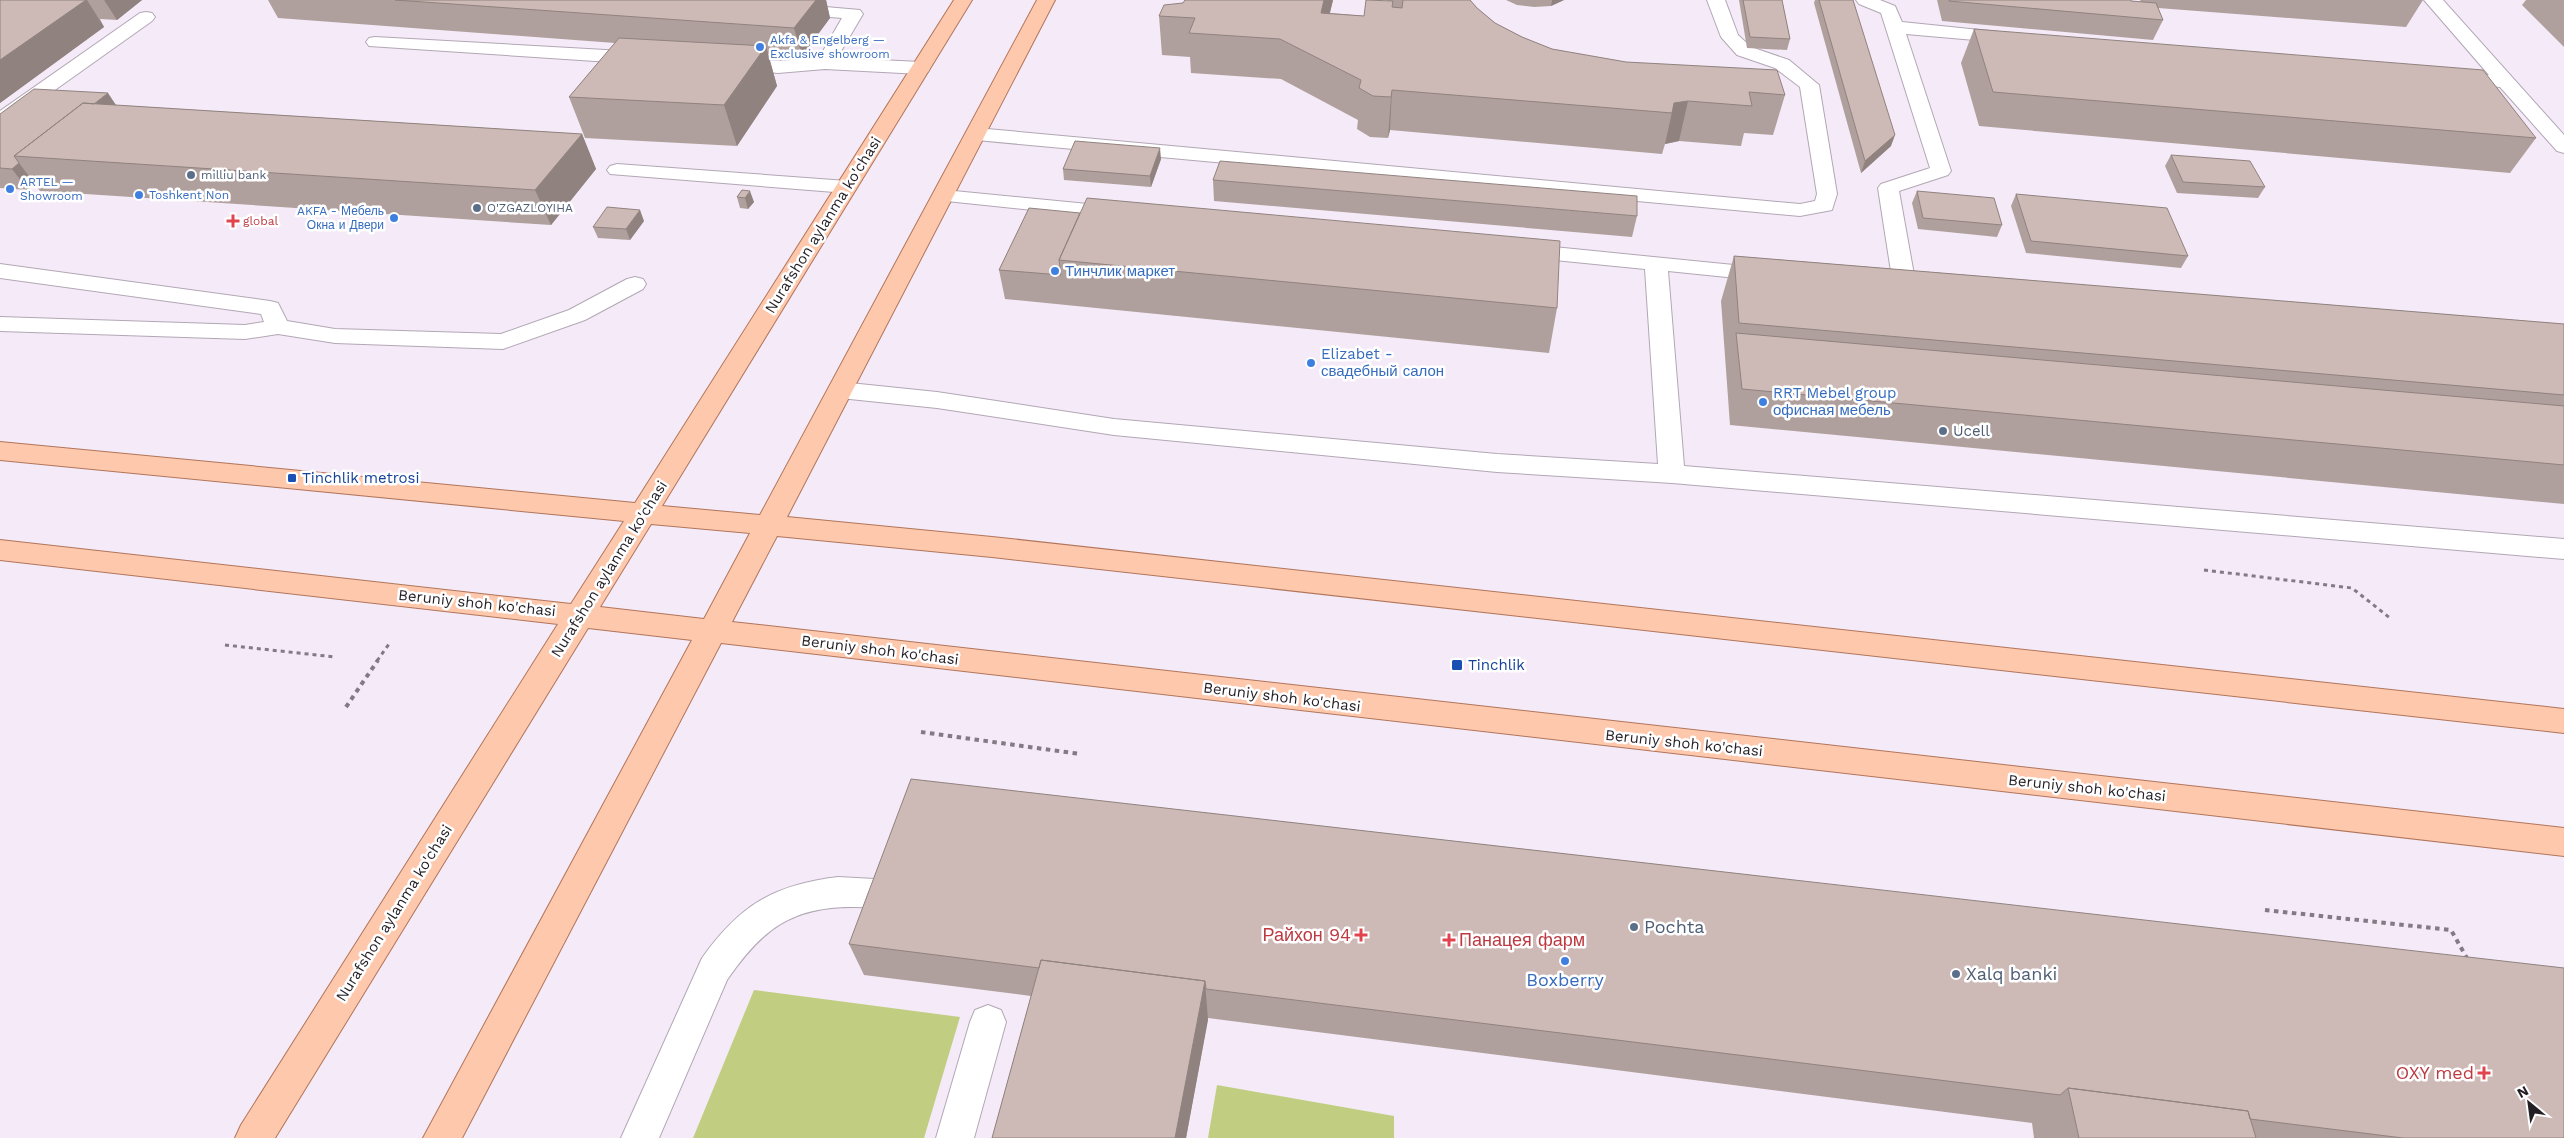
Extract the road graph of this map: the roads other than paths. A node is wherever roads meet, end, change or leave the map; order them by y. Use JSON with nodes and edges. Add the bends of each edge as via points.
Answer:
{"nodes":[{"id":1,"x":963,"y":0,"type":"edge"},
{"id":2,"x":1046,"y":0,"type":"edge"},
{"id":3,"x":1716,"y":0,"type":"edge"},
{"id":4,"x":1865,"y":0,"type":"edge"},
{"id":5,"x":2433,"y":0,"type":"edge"},
{"id":6,"x":775,"y":8,"type":"edge"},
{"id":7,"x":146,"y":17,"type":"dead end"},
{"id":8,"x":1894,"y":27,"type":"junction"},
{"id":9,"x":2022,"y":39,"type":"edge"},
{"id":10,"x":375,"y":42,"type":"dead end"},
{"id":11,"x":660,"y":60,"type":"edge"},
{"id":12,"x":825,"y":62,"type":"junction"},
{"id":13,"x":719,"y":63,"type":"edge"},
{"id":14,"x":921,"y":68,"type":"junction"},
{"id":15,"x":2438,"y":76,"type":"edge"},
{"id":16,"x":2507,"y":82,"type":"junction"},
{"id":17,"x":0,"y":120,"type":"edge"},
{"id":18,"x":976,"y":134,"type":"junction"},
{"id":19,"x":2564,"y":148,"type":"edge"},
{"id":20,"x":617,"y":170,"type":"dead end"},
{"id":21,"x":847,"y":187,"type":"junction"},
{"id":22,"x":944,"y":196,"type":"junction"},
{"id":23,"x":1134,"y":214,"type":"edge"},
{"id":24,"x":1498,"y":248,"type":"edge"},
{"id":25,"x":1656,"y":263,"type":"junction"},
{"id":26,"x":0,"y":271,"type":"edge"},
{"id":27,"x":1790,"y":276,"type":"edge"},
{"id":28,"x":1867,"y":283,"type":"edge"},
{"id":29,"x":635,"y":284,"type":"dead end"},
{"id":30,"x":0,"y":324,"type":"edge"},
{"id":31,"x":278,"y":327,"type":"junction"},
{"id":32,"x":840,"y":390,"type":"junction"},
{"id":33,"x":0,"y":451,"type":"edge"},
{"id":34,"x":1672,"y":474,"type":"junction"},
{"id":35,"x":644,"y":512,"type":"junction"},
{"id":36,"x":768,"y":524,"type":"junction"},
{"id":37,"x":2564,"y":549,"type":"edge"},
{"id":38,"x":0,"y":550,"type":"edge"},
{"id":39,"x":580,"y":614,"type":"junction"},
{"id":40,"x":713,"y":630,"type":"junction"},
{"id":41,"x":2564,"y":720,"type":"edge"},
{"id":42,"x":2564,"y":842,"type":"edge"},
{"id":43,"x":893,"y":895,"type":"edge"},
{"id":44,"x":988,"y":1022,"type":"dead end"},
{"id":45,"x":254,"y":1138,"type":"edge"},
{"id":46,"x":442,"y":1138,"type":"edge"},
{"id":47,"x":640,"y":1138,"type":"edge"},
{"id":48,"x":955,"y":1138,"type":"edge"}],
"edges":[{"from":1,"to":14,"type":"main road","name":"Nurafshon aylanma ko'chasi"},
{"from":2,"to":18,"type":"main road"},
{"from":3,"to":18,"type":"lane","via":[[1730,37],[1744,51],[1782,64],[1808,85],[1827,194],[1824,206],[1800,210]]},
{"from":4,"to":8,"type":"lane","via":[[1889,10]]},
{"from":5,"to":16,"type":"lane"},
{"from":6,"to":12,"type":"lane","via":[[854,14]]},
{"from":7,"to":17,"type":"lane"},
{"from":8,"to":9,"type":"lane"},
{"from":8,"to":28,"type":"lane","via":[[1941,171],[1888,188],[1915,287]]},
{"from":10,"to":11,"type":"lane"},
{"from":12,"to":13,"type":"lane","via":[[778,67]]},
{"from":12,"to":14,"type":"lane"},
{"from":14,"to":21,"type":"main road","name":"Nurafshon aylanma ko'chasi"},
{"from":15,"to":16,"type":"lane"},
{"from":16,"to":19,"type":"lane"},
{"from":18,"to":22,"type":"main road"},
{"from":20,"to":21,"type":"lane"},
{"from":21,"to":35,"type":"main road","name":"Nurafshon aylanma ko'chasi"},
{"from":22,"to":23,"type":"lane"},
{"from":22,"to":32,"type":"main road"},
{"from":24,"to":25,"type":"lane"},
{"from":25,"to":27,"type":"lane"},
{"from":25,"to":34,"type":"lane"},
{"from":26,"to":31,"type":"lane","via":[[270,308]]},
{"from":29,"to":31,"type":"lane","via":[[576,315],[503,342],[335,336]]},
{"from":30,"to":31,"type":"lane","via":[[245,332]]},
{"from":32,"to":34,"type":"lane","via":[[937,400],[1114,427],[1497,463]]},
{"from":32,"to":36,"type":"main road"},
{"from":33,"to":35,"type":"main road"},
{"from":34,"to":37,"type":"lane"},
{"from":35,"to":36,"type":"main road"},
{"from":35,"to":39,"type":"main road","name":"Nurafshon aylanma ko'chasi"},
{"from":36,"to":40,"type":"main road"},
{"from":36,"to":41,"type":"main road"},
{"from":38,"to":39,"type":"main road","name":"Beruniy shoh ko'chasi"},
{"from":39,"to":40,"type":"main road","name":"Beruniy shoh ko'chasi"},
{"from":39,"to":45,"type":"main road","name":"Nurafshon aylanma ko'chasi"},
{"from":40,"to":42,"type":"main road","name":"Beruniy shoh ko'chasi"},
{"from":40,"to":46,"type":"main road"},
{"from":43,"to":47,"type":"lane","via":[[848,891],[804,897],[762,914],[744,928],[714,968]]},
{"from":44,"to":48,"type":"lane"}]}
